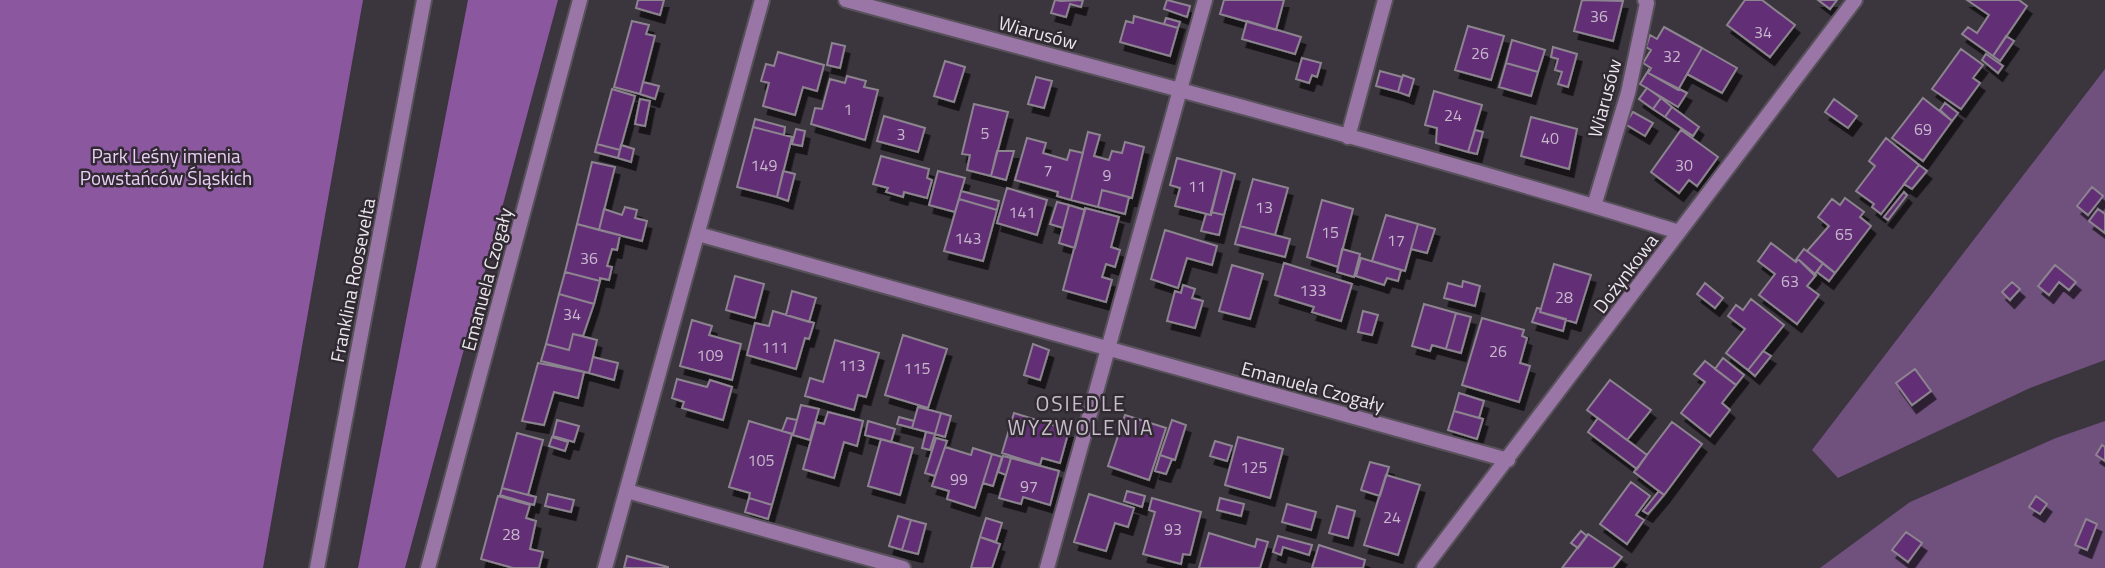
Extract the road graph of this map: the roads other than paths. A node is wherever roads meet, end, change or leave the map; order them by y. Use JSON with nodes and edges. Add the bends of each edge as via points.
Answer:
{"nodes":[{"id":1,"x":424,"y":0,"type":"edge"},
{"id":2,"x":580,"y":0,"type":"edge"},
{"id":3,"x":762,"y":0,"type":"edge"},
{"id":4,"x":846,"y":0,"type":"edge"},
{"id":5,"x":1205,"y":0,"type":"edge"},
{"id":6,"x":1385,"y":0,"type":"edge"},
{"id":7,"x":1645,"y":0,"type":"edge"},
{"id":8,"x":1855,"y":0,"type":"edge"},
{"id":9,"x":1180,"y":90,"type":"junction"},
{"id":10,"x":1348,"y":137,"type":"junction"},
{"id":11,"x":1594,"y":206,"type":"junction"},
{"id":12,"x":1679,"y":232,"type":"junction"},
{"id":13,"x":698,"y":234,"type":"junction"},
{"id":14,"x":1107,"y":349,"type":"junction"},
{"id":15,"x":1508,"y":460,"type":"junction"},
{"id":16,"x":626,"y":491,"type":"junction"},
{"id":17,"x":317,"y":568,"type":"edge"},
{"id":18,"x":428,"y":568,"type":"edge"},
{"id":19,"x":605,"y":568,"type":"edge"},
{"id":20,"x":902,"y":568,"type":"edge"},
{"id":21,"x":1047,"y":568,"type":"edge"},
{"id":22,"x":1424,"y":568,"type":"edge"}],
"edges":[{"from":1,"to":17,"type":"street","name":"Franklina Roosevelta"},
{"from":2,"to":18,"type":"street","name":"Emanuela Czogały"},
{"from":3,"to":13,"type":"street"},
{"from":4,"to":9,"type":"street","name":"Wiarusów"},
{"from":5,"to":9,"type":"street"},
{"from":6,"to":10,"type":"street"},
{"from":7,"to":11,"type":"street","name":"Wiarusów","via":[[1628,93]]},
{"from":8,"to":12,"type":"street","name":"Dożynkowa"},
{"from":9,"to":10,"type":"street","name":"Wiarusów"},
{"from":9,"to":14,"type":"street"},
{"from":10,"to":11,"type":"street","name":"Wiarusów"},
{"from":11,"to":12,"type":"street","name":"Wiarusów"},
{"from":12,"to":15,"type":"street","name":"Dożynkowa"},
{"from":13,"to":14,"type":"street","name":"Emanuela Czogały"},
{"from":13,"to":16,"type":"street"},
{"from":14,"to":15,"type":"street","name":"Emanuela Czogały"},
{"from":14,"to":21,"type":"street"},
{"from":15,"to":22,"type":"street","name":"Dożynkowa"},
{"from":16,"to":19,"type":"street"},
{"from":16,"to":20,"type":"street"}]}
